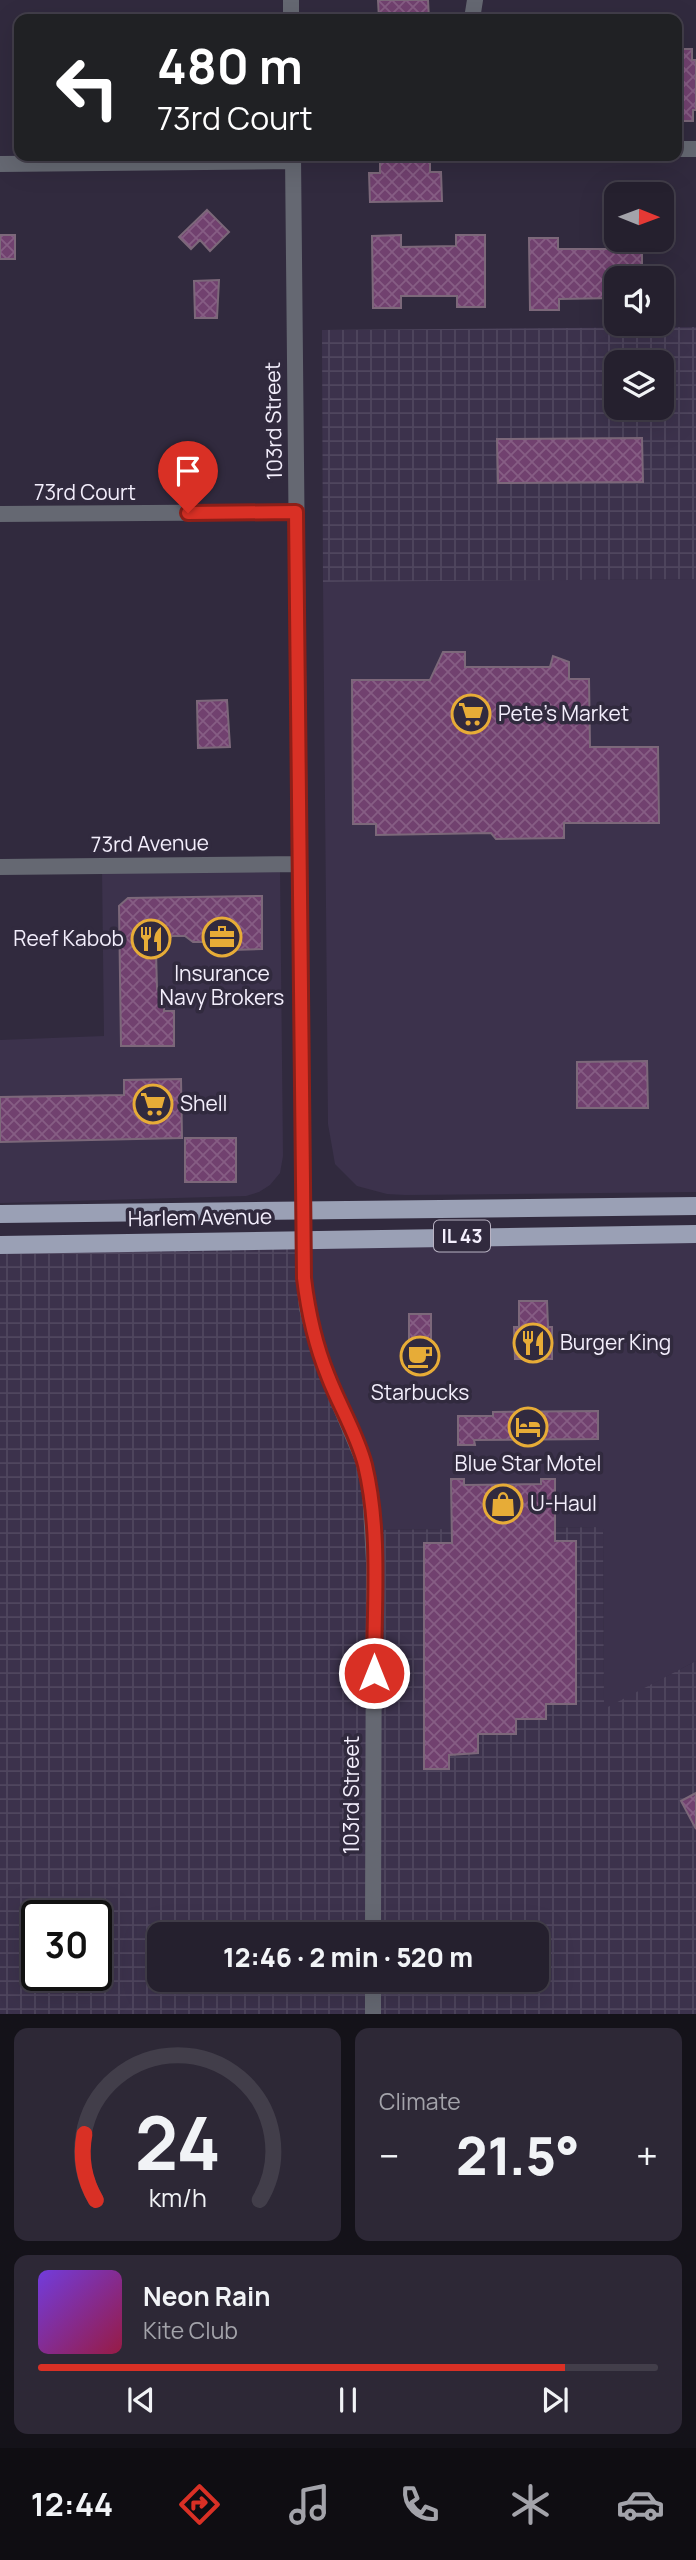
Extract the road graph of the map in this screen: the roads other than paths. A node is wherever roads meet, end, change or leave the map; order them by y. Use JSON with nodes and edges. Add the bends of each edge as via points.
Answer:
{"nodes":[{"id":1,"x":176,"y":161,"type":"edge"},
{"id":2,"x":293,"y":161,"type":"edge"},
{"id":3,"x":0,"y":164,"type":"edge"},
{"id":4,"x":296,"y":512,"type":"junction"},
{"id":5,"x":0,"y":514,"type":"edge"},
{"id":6,"x":300,"y":864,"type":"junction"},
{"id":7,"x":0,"y":867,"type":"edge"},
{"id":8,"x":696,"y":1206,"type":"edge"},
{"id":9,"x":303,"y":1211,"type":"junction"},
{"id":10,"x":0,"y":1214,"type":"edge"},
{"id":11,"x":696,"y":1234,"type":"edge"},
{"id":12,"x":303,"y":1238,"type":"junction"},
{"id":13,"x":0,"y":1245,"type":"edge"},
{"id":14,"x":373,"y":1922,"type":"edge"},
{"id":15,"x":373,"y":1992,"type":"edge"},
{"id":16,"x":373,"y":2014,"type":"edge"}],
"edges":[{"from":1,"to":3,"type":"street"},
{"from":2,"to":4,"type":"street","name":"103rd Street"},
{"from":4,"to":5,"type":"street","name":"73rd Court"},
{"from":4,"to":6,"type":"street","name":"103rd Street"},
{"from":6,"to":7,"type":"street","name":"73rd Avenue"},
{"from":6,"to":9,"type":"street","name":"103rd Street"},
{"from":8,"to":9,"type":"main road","name":"Harlem Avenue","number":"IL 43"},
{"from":9,"to":10,"type":"main road","name":"Harlem Avenue","number":"IL 43"},
{"from":9,"to":12,"type":"street","name":"103rd Street"},
{"from":11,"to":12,"type":"main road","name":"Harlem Avenue","number":"IL 43"},
{"from":12,"to":13,"type":"main road","name":"Harlem Avenue","number":"IL 43"},
{"from":12,"to":14,"type":"street","name":"103rd Street","via":[[307,1308],[327,1375],[363,1460],[373,1519]]},
{"from":15,"to":16,"type":"street"}]}
